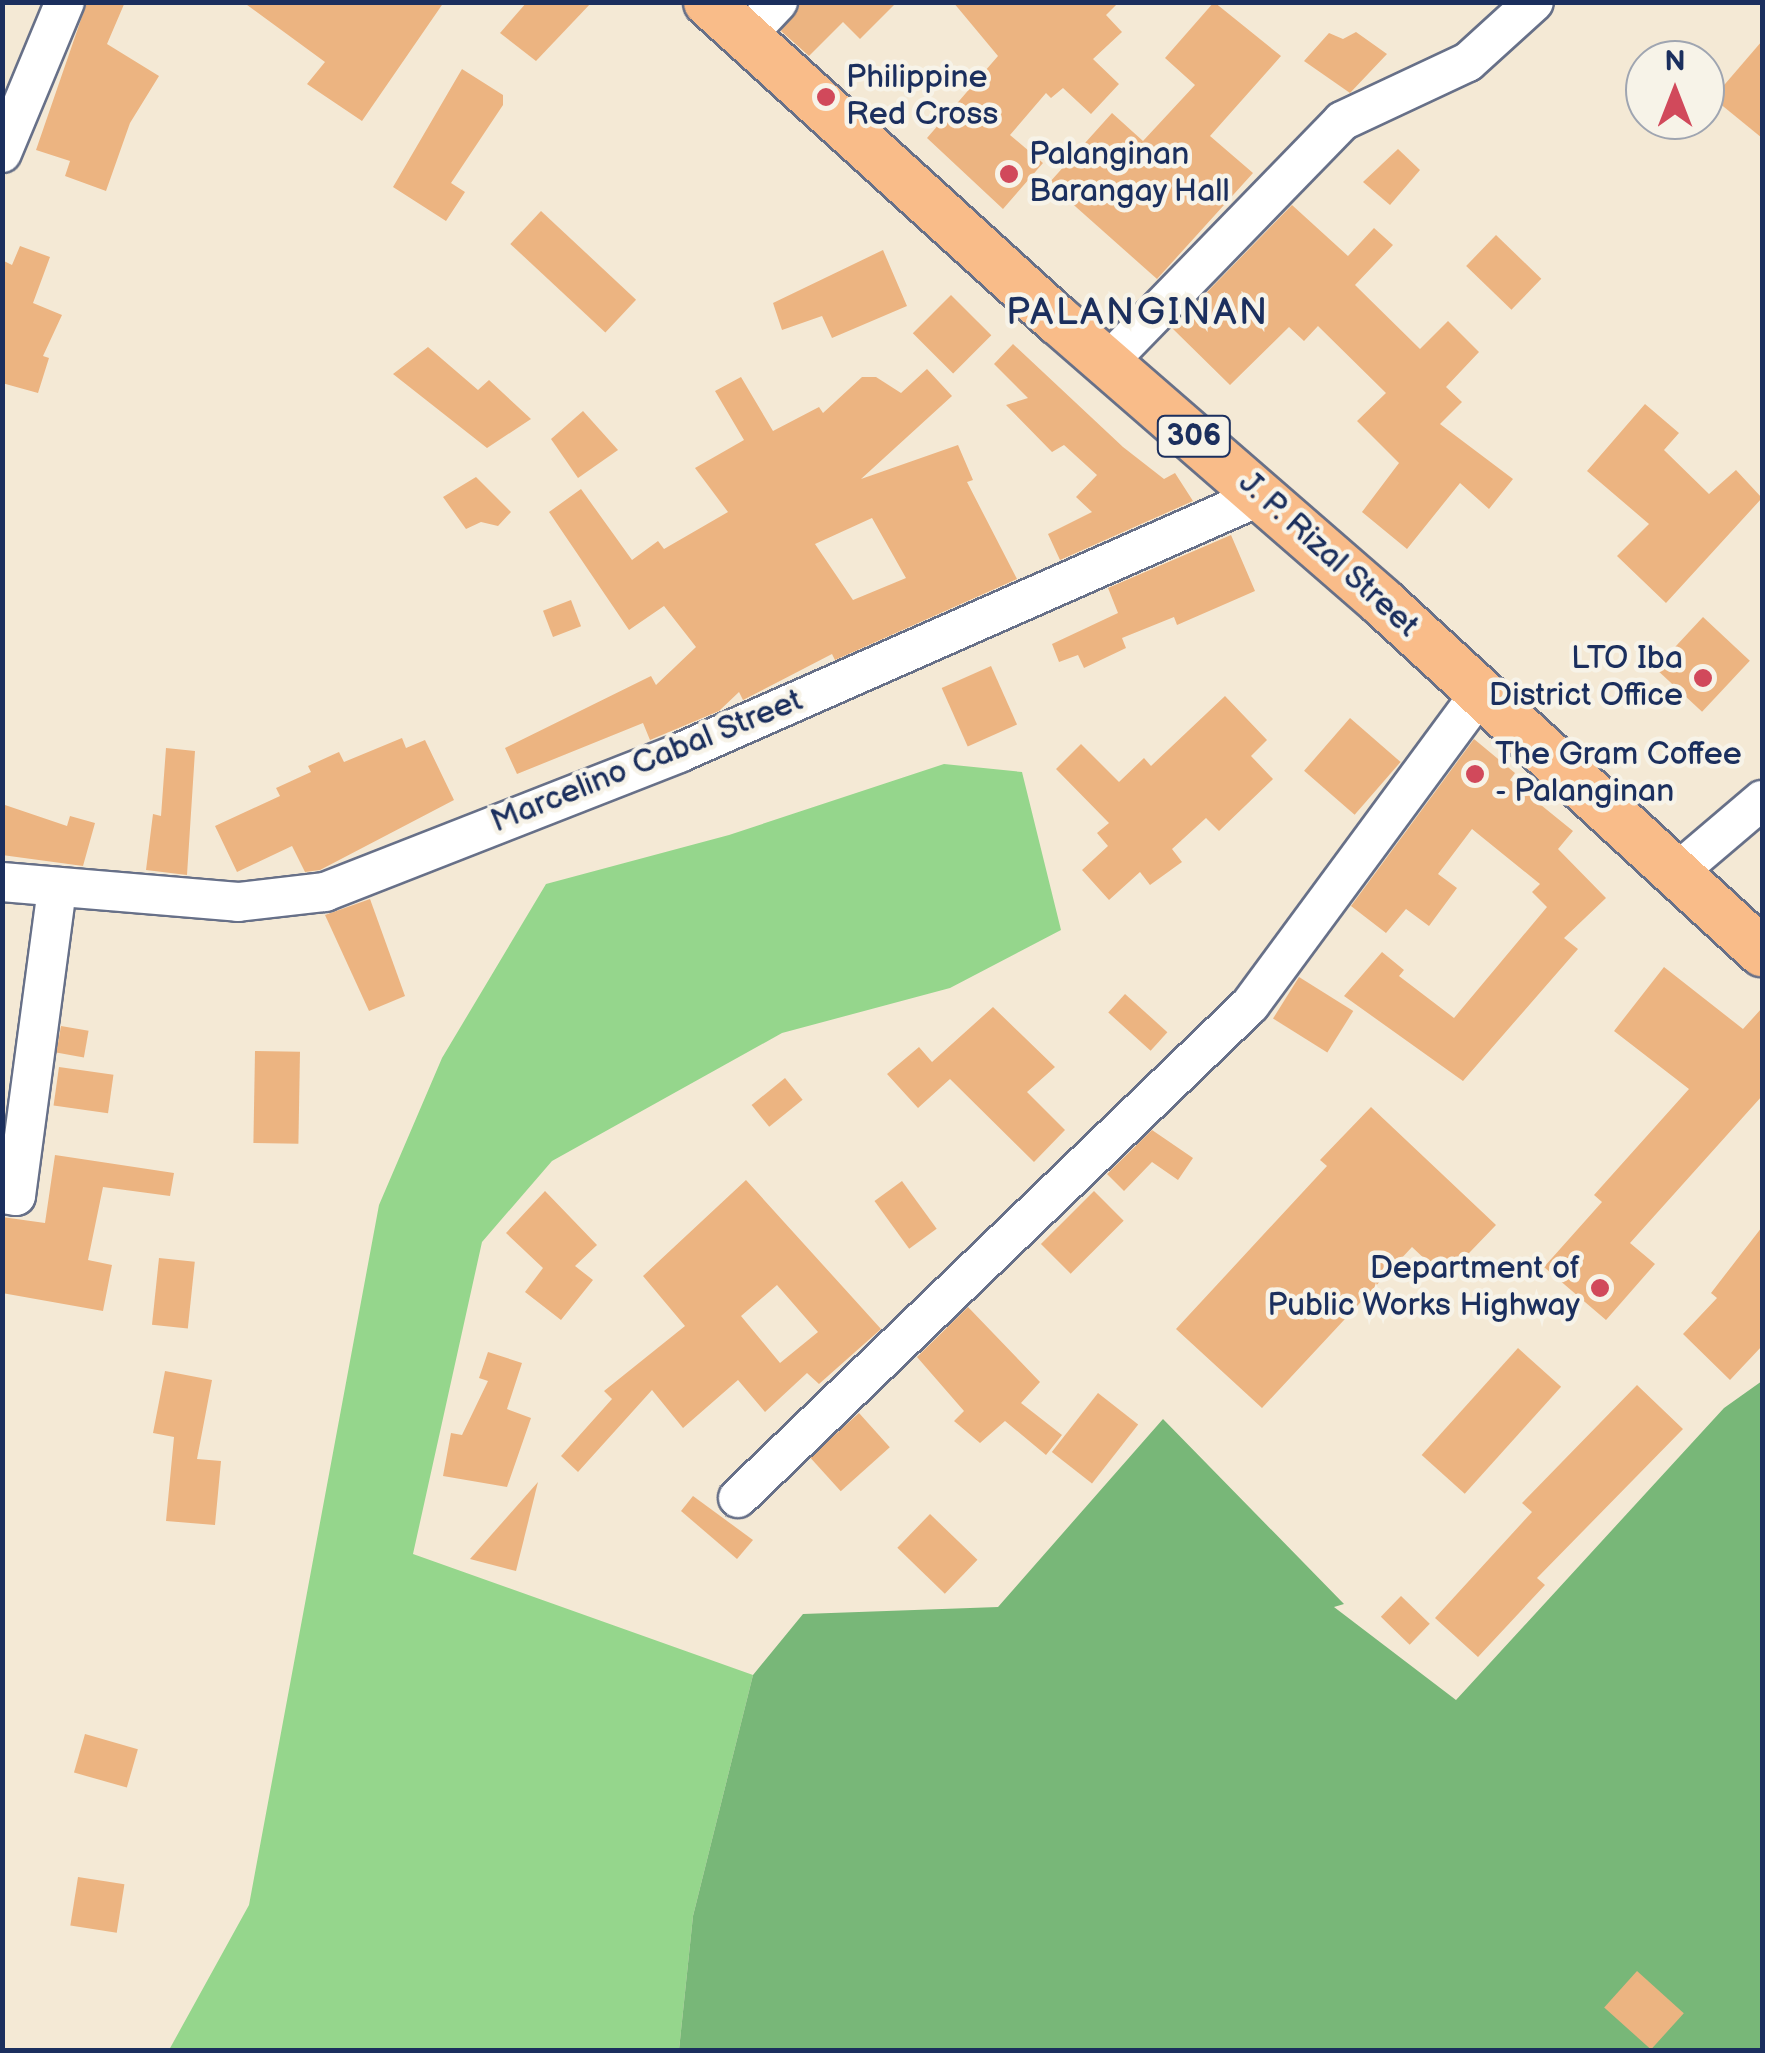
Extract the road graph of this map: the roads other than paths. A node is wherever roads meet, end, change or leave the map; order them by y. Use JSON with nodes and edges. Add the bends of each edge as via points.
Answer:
{"nodes":[{"id":1,"x":65,"y":2,"type":"edge"},
{"id":2,"x":708,"y":2,"type":"edge"},
{"id":3,"x":778,"y":2,"type":"edge"},
{"id":4,"x":1534,"y":2,"type":"edge"},
{"id":5,"x":745,"y":37,"type":"junction"},
{"id":6,"x":2,"y":153,"type":"edge"},
{"id":7,"x":1107,"y":362,"type":"junction"},
{"id":8,"x":1264,"y":495,"type":"junction"},
{"id":9,"x":1480,"y":694,"type":"junction"},
{"id":10,"x":1762,"y":800,"type":"edge"},
{"id":11,"x":1674,"y":875,"type":"junction"},
{"id":12,"x":2,"y":882,"type":"edge"},
{"id":13,"x":58,"y":888,"type":"junction"},
{"id":14,"x":1762,"y":952,"type":"edge"},
{"id":15,"x":2,"y":1194,"type":"edge"},
{"id":16,"x":738,"y":1498,"type":"dead end"}],
"edges":[{"from":1,"to":6,"type":"street"},
{"from":2,"to":5,"type":"main road","name":"J. P. Rizal Street","number":"306"},
{"from":3,"to":5,"type":"street"},
{"from":4,"to":7,"type":"street","via":[[1468,62],[1342,120]]},
{"from":5,"to":7,"type":"main road","name":"J. P. Rizal Street","number":"306"},
{"from":7,"to":8,"type":"main road","name":"J. P. Rizal Street","number":"306"},
{"from":8,"to":9,"type":"main road","name":"J. P. Rizal Street","number":"306"},
{"from":8,"to":13,"type":"street","name":"Marcelino Cabal Street","via":[[679,753],[325,892],[238,902]]},
{"from":9,"to":11,"type":"main road","name":"J. P. Rizal Street","number":"306"},
{"from":9,"to":16,"type":"street","via":[[1250,1005]]},
{"from":10,"to":11,"type":"street"},
{"from":11,"to":14,"type":"main road","number":"306"},
{"from":12,"to":13,"type":"street","name":"Marcelino Cabal Street"},
{"from":13,"to":15,"type":"street","via":[[16,1196]]}]}
